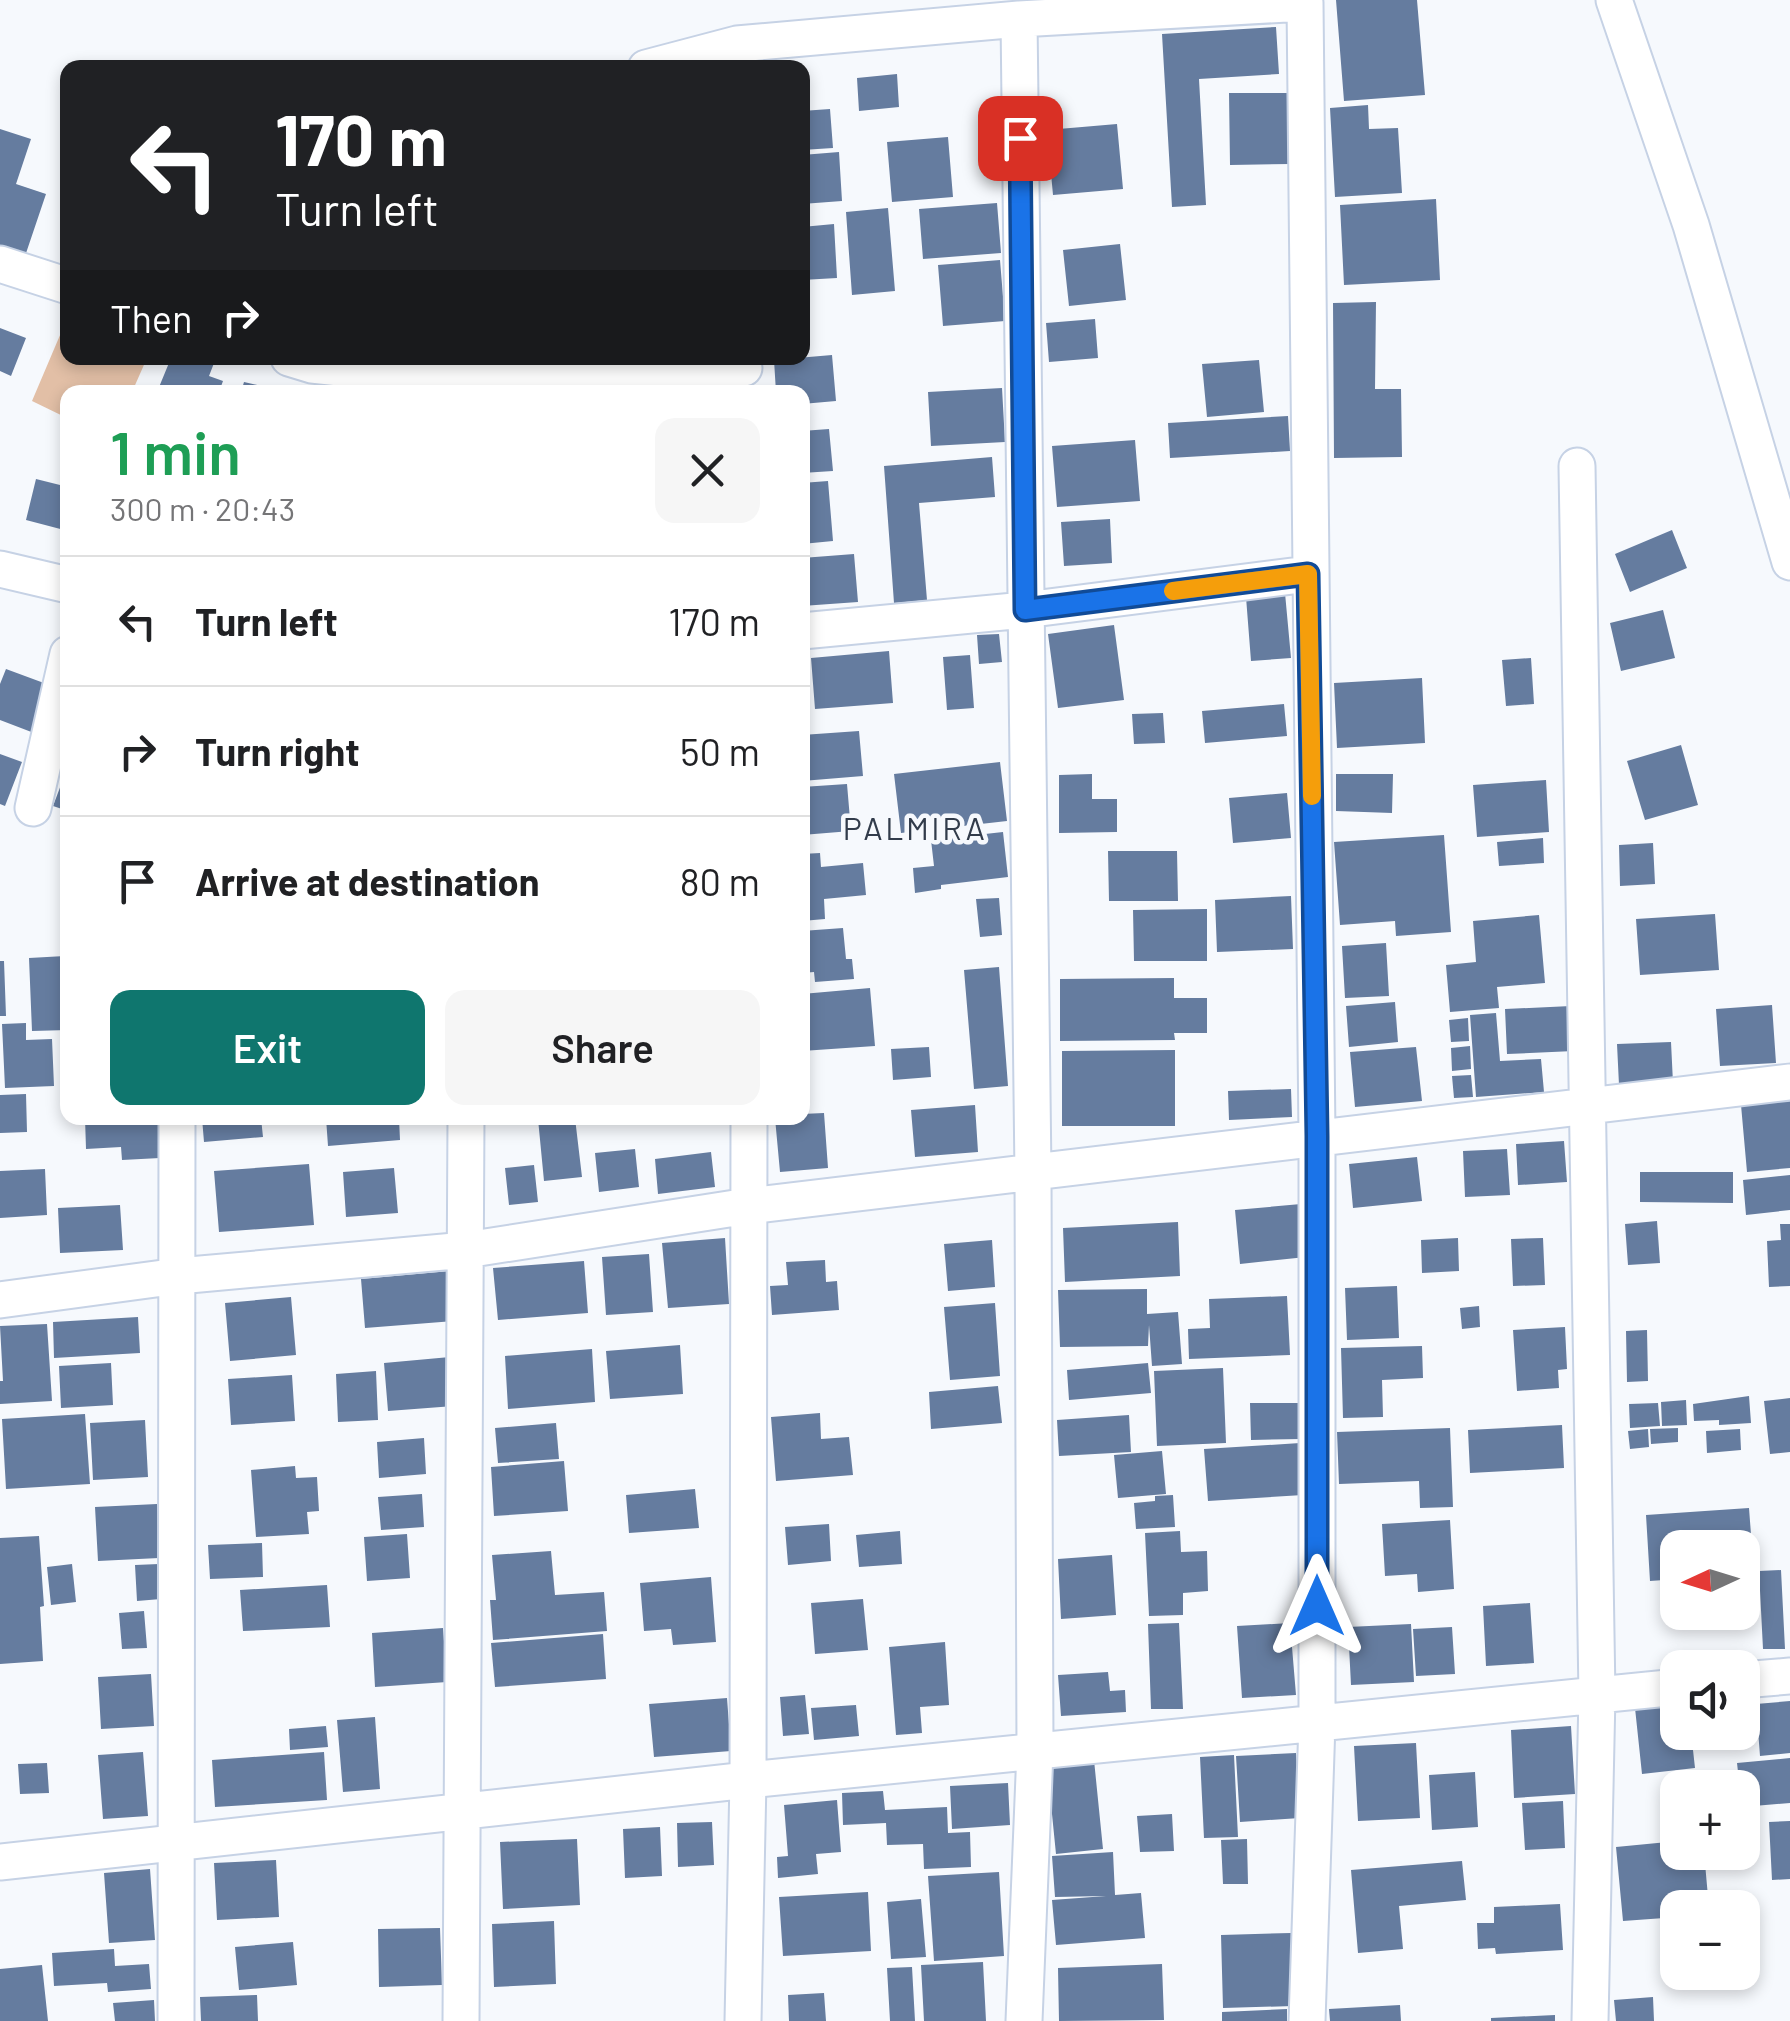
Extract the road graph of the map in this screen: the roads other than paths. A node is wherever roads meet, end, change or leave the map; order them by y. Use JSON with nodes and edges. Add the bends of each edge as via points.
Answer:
{"nodes":[{"id":1,"x":1614,"y":0,"type":"edge"},
{"id":2,"x":1019,"y":19,"type":"junction"},
{"id":3,"x":737,"y":56,"type":"edge"},
{"id":4,"x":707,"y":60,"type":"edge"},
{"id":5,"x":0,"y":264,"type":"edge"},
{"id":6,"x":60,"y":283,"type":"edge"},
{"id":7,"x":303,"y":372,"type":"edge"},
{"id":8,"x":745,"y":372,"type":"edge"},
{"id":9,"x":422,"y":385,"type":"edge"},
{"id":10,"x":1577,"y":466,"type":"dead end"},
{"id":11,"x":1790,"y":562,"type":"edge"},
{"id":12,"x":0,"y":569,"type":"edge"},
{"id":13,"x":1308,"y":574,"type":"junction"},
{"id":14,"x":60,"y":582,"type":"edge"},
{"id":15,"x":1025,"y":610,"type":"junction"},
{"id":16,"x":810,"y":630,"type":"edge"},
{"id":17,"x":60,"y":689,"type":"edge"},
{"id":18,"x":33,"y":808,"type":"dead end"},
{"id":19,"x":1790,"y":1082,"type":"edge"},
{"id":20,"x":1588,"y":1104,"type":"junction"},
{"id":21,"x":177,"y":1125,"type":"edge"},
{"id":22,"x":466,"y":1125,"type":"edge"},
{"id":23,"x":749,"y":1125,"type":"edge"},
{"id":24,"x":1317,"y":1136,"type":"junction"},
{"id":25,"x":1033,"y":1174,"type":"junction"},
{"id":26,"x":748,"y":1206,"type":"junction"},
{"id":27,"x":466,"y":1250,"type":"junction"},
{"id":28,"x":178,"y":1276,"type":"junction"},
{"id":29,"x":0,"y":1300,"type":"edge"},
{"id":30,"x":1790,"y":1676,"type":"edge"},
{"id":31,"x":1760,"y":1678,"type":"edge"},
{"id":32,"x":1660,"y":1689,"type":"edge"},
{"id":33,"x":1597,"y":1695,"type":"junction"},
{"id":34,"x":1317,"y":1723,"type":"junction"},
{"id":35,"x":1035,"y":1752,"type":"junction"},
{"id":36,"x":748,"y":1780,"type":"junction"},
{"id":37,"x":464,"y":1811,"type":"junction"},
{"id":38,"x":176,"y":1843,"type":"junction"},
{"id":39,"x":0,"y":1862,"type":"edge"},
{"id":40,"x":176,"y":2021,"type":"edge"},
{"id":41,"x":461,"y":2021,"type":"edge"},
{"id":42,"x":743,"y":2021,"type":"edge"},
{"id":43,"x":1024,"y":2021,"type":"edge"},
{"id":44,"x":1307,"y":2021,"type":"edge"},
{"id":45,"x":1590,"y":2021,"type":"edge"}],
"edges":[{"from":1,"to":11,"type":"street","via":[[1691,226]]},
{"from":2,"to":3,"type":"street"},
{"from":2,"to":13,"type":"street","via":[[1305,2]]},
{"from":2,"to":15,"type":"street"},
{"from":3,"to":4,"type":"street"},
{"from":5,"to":6,"type":"street"},
{"from":7,"to":9,"type":"street"},
{"from":8,"to":9,"type":"street"},
{"from":10,"to":20,"type":"street"},
{"from":12,"to":14,"type":"street"},
{"from":13,"to":15,"type":"street"},
{"from":13,"to":24,"type":"street"},
{"from":15,"to":16,"type":"street"},
{"from":15,"to":25,"type":"street"},
{"from":17,"to":18,"type":"street"},
{"from":19,"to":20,"type":"street"},
{"from":20,"to":24,"type":"street"},
{"from":20,"to":33,"type":"street"},
{"from":21,"to":28,"type":"street"},
{"from":22,"to":27,"type":"street"},
{"from":23,"to":26,"type":"street"},
{"from":24,"to":25,"type":"street"},
{"from":24,"to":34,"type":"street"},
{"from":25,"to":26,"type":"street"},
{"from":25,"to":35,"type":"street"},
{"from":26,"to":27,"type":"street"},
{"from":26,"to":36,"type":"street"},
{"from":27,"to":28,"type":"street"},
{"from":27,"to":37,"type":"street"},
{"from":28,"to":29,"type":"street"},
{"from":28,"to":38,"type":"street"},
{"from":30,"to":31,"type":"street"},
{"from":32,"to":33,"type":"street"},
{"from":33,"to":34,"type":"street"},
{"from":33,"to":45,"type":"street"},
{"from":34,"to":35,"type":"street"},
{"from":34,"to":44,"type":"street"},
{"from":35,"to":36,"type":"street"},
{"from":35,"to":43,"type":"street"},
{"from":36,"to":37,"type":"street"},
{"from":36,"to":42,"type":"street"},
{"from":37,"to":38,"type":"street"},
{"from":37,"to":41,"type":"street"},
{"from":38,"to":39,"type":"street"},
{"from":38,"to":40,"type":"street"}]}
